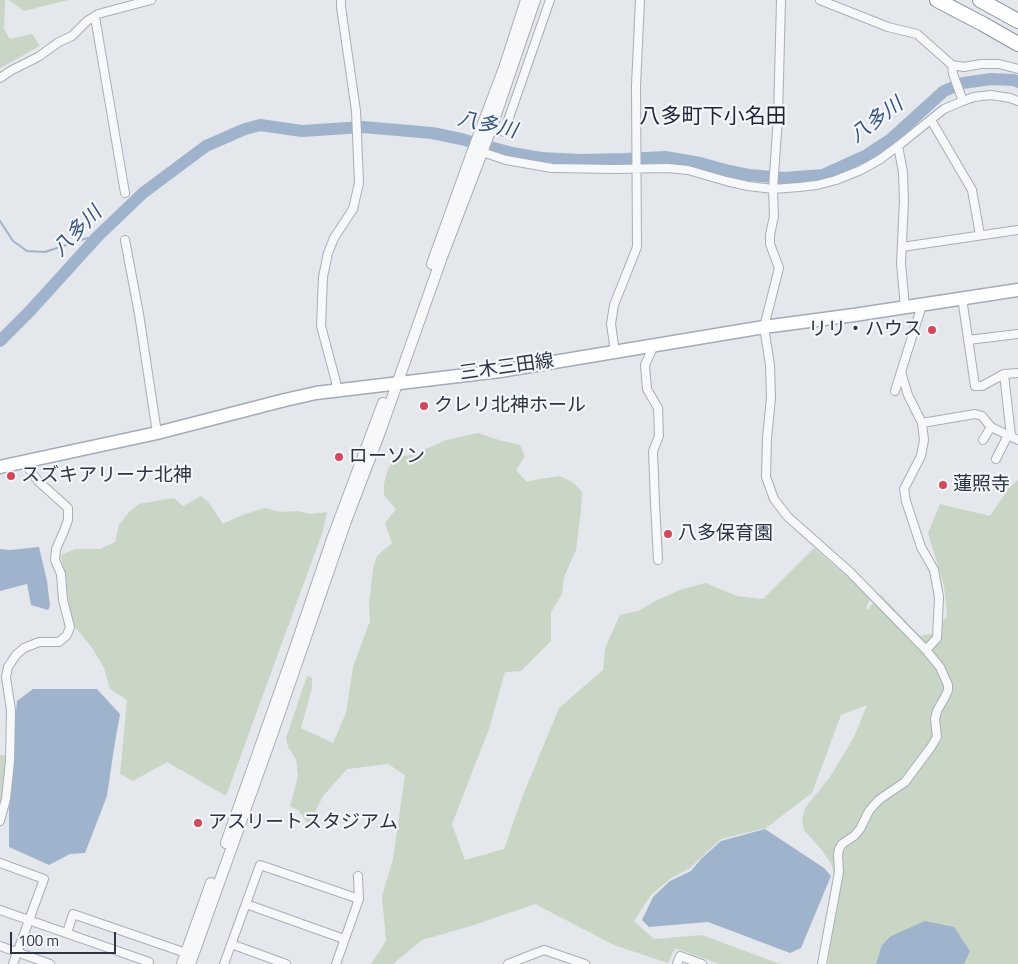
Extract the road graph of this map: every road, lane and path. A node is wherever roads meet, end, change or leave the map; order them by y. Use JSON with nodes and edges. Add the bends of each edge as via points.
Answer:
{"nodes":[{"id":1,"x":151,"y":0,"type":"edge"},
{"id":2,"x":341,"y":0,"type":"edge"},
{"id":3,"x":526,"y":0,"type":"edge"},
{"id":4,"x":535,"y":0,"type":"edge"},
{"id":5,"x":550,"y":0,"type":"edge"},
{"id":6,"x":640,"y":0,"type":"edge"},
{"id":7,"x":781,"y":0,"type":"edge"},
{"id":8,"x":820,"y":0,"type":"edge"},
{"id":9,"x":937,"y":0,"type":"edge"},
{"id":10,"x":985,"y":3,"type":"edge"},
{"id":11,"x":95,"y":17,"type":"junction"},
{"id":12,"x":1018,"y":21,"type":"edge"},
{"id":13,"x":1018,"y":44,"type":"edge"},
{"id":14,"x":952,"y":65,"type":"junction"},
{"id":15,"x":1018,"y":69,"type":"edge"},
{"id":16,"x":0,"y":78,"type":"edge"},
{"id":17,"x":962,"y":101,"type":"junction"},
{"id":18,"x":1018,"y":101,"type":"edge"},
{"id":19,"x":931,"y":120,"type":"junction"},
{"id":20,"x":487,"y":127,"type":"junction"},
{"id":21,"x":898,"y":146,"type":"junction"},
{"id":22,"x":478,"y":151,"type":"junction"},
{"id":23,"x":637,"y":168,"type":"junction"},
{"id":24,"x":773,"y":189,"type":"junction"},
{"id":25,"x":125,"y":193,"type":"dead end"},
{"id":26,"x":1018,"y":230,"type":"edge"},
{"id":27,"x":980,"y":235,"type":"junction"},
{"id":28,"x":125,"y":240,"type":"dead end"},
{"id":29,"x":902,"y":248,"type":"junction"},
{"id":30,"x":1018,"y":290,"type":"edge"},
{"id":31,"x":962,"y":298,"type":"junction"},
{"id":32,"x":922,"y":305,"type":"junction"},
{"id":33,"x":905,"y":307,"type":"junction"},
{"id":34,"x":764,"y":327,"type":"junction"},
{"id":35,"x":1018,"y":334,"type":"edge"},
{"id":36,"x":968,"y":340,"type":"junction"},
{"id":37,"x":654,"y":345,"type":"junction"},
{"id":38,"x":615,"y":352,"type":"junction"},
{"id":39,"x":901,"y":372,"type":"junction"},
{"id":40,"x":1018,"y":373,"type":"edge"},
{"id":41,"x":1004,"y":374,"type":"junction"},
{"id":42,"x":394,"y":383,"type":"junction"},
{"id":43,"x":336,"y":390,"type":"junction"},
{"id":44,"x":895,"y":391,"type":"dead end"},
{"id":45,"x":1018,"y":412,"type":"edge"},
{"id":46,"x":1009,"y":414,"type":"junction"},
{"id":47,"x":922,"y":423,"type":"junction"},
{"id":48,"x":991,"y":427,"type":"junction"},
{"id":49,"x":158,"y":433,"type":"junction"},
{"id":50,"x":1012,"y":437,"type":"edge"},
{"id":51,"x":983,"y":440,"type":"dead end"},
{"id":52,"x":996,"y":459,"type":"dead end"},
{"id":53,"x":27,"y":461,"type":"junction"},
{"id":54,"x":0,"y":467,"type":"edge"},
{"id":55,"x":658,"y":560,"type":"dead end"},
{"id":56,"x":926,"y":650,"type":"junction"},
{"id":57,"x":0,"y":821,"type":"edge"},
{"id":58,"x":0,"y":862,"type":"edge"},
{"id":59,"x":358,"y":876,"type":"dead end"},
{"id":60,"x":359,"y":899,"type":"junction"},
{"id":61,"x":246,"y":904,"type":"junction"},
{"id":62,"x":0,"y":910,"type":"edge"},
{"id":63,"x":29,"y":920,"type":"junction"},
{"id":64,"x":67,"y":933,"type":"junction"},
{"id":65,"x":344,"y":939,"type":"junction"},
{"id":66,"x":231,"y":944,"type":"junction"},
{"id":67,"x":0,"y":946,"type":"edge"},
{"id":68,"x":17,"y":952,"type":"junction"},
{"id":69,"x":186,"y":953,"type":"junction"},
{"id":70,"x":528,"y":960,"type":"edge"},
{"id":71,"x":572,"y":962,"type":"edge"},
{"id":72,"x":151,"y":963,"type":"edge"},
{"id":73,"x":13,"y":964,"type":"edge"},
{"id":74,"x":50,"y":964,"type":"edge"},
{"id":75,"x":182,"y":964,"type":"edge"},
{"id":76,"x":190,"y":964,"type":"edge"},
{"id":77,"x":224,"y":964,"type":"edge"},
{"id":78,"x":286,"y":964,"type":"edge"},
{"id":79,"x":336,"y":964,"type":"edge"},
{"id":80,"x":508,"y":964,"type":"edge"},
{"id":81,"x":585,"y":964,"type":"edge"},
{"id":82,"x":677,"y":964,"type":"edge"},
{"id":83,"x":702,"y":964,"type":"edge"},
{"id":84,"x":822,"y":964,"type":"edge"}],
"edges":[{"from":1,"to":11,"type":"street"},
{"from":2,"to":43,"type":"street","via":[[356,111],[359,183],[354,209],[328,253],[322,287],[321,326]]},
{"from":3,"to":20,"type":"street"},
{"from":4,"to":20,"type":"street"},
{"from":5,"to":20,"type":"street","via":[[504,132]]},
{"from":6,"to":23,"type":"street"},
{"from":7,"to":24,"type":"street"},
{"from":8,"to":14,"type":"street","via":[[888,27],[917,34]]},
{"from":9,"to":13,"type":"highway"},
{"from":10,"to":12,"type":"highway"},
{"from":11,"to":16,"type":"street","via":[[72,36]]},
{"from":11,"to":25,"type":"street"},
{"from":14,"to":15,"type":"street","via":[[999,64]]},
{"from":14,"to":17,"type":"street"},
{"from":17,"to":18,"type":"street","via":[[991,95]]},
{"from":17,"to":19,"type":"street","via":[[944,109]]},
{"from":19,"to":21,"type":"street"},
{"from":19,"to":27,"type":"street","via":[[972,190]]},
{"from":20,"to":22,"type":"street"},
{"from":21,"to":24,"type":"street","via":[[861,170],[836,180]]},
{"from":21,"to":29,"type":"street","via":[[903,172]]},
{"from":22,"to":23,"type":"street","via":[[506,160],[552,168]]},
{"from":22,"to":42,"type":"street"},
{"from":23,"to":24,"type":"street","via":[[688,170]]},
{"from":23,"to":38,"type":"street","via":[[637,246],[614,305],[611,324]]},
{"from":24,"to":34,"type":"street","via":[[770,244],[779,268]]},
{"from":26,"to":27,"type":"street"},
{"from":27,"to":29,"type":"street"},
{"from":28,"to":49,"type":"street"},
{"from":29,"to":33,"type":"street"},
{"from":30,"to":31,"type":"main road","name":"三木三田線"},
{"from":31,"to":32,"type":"main road","name":"三木三田線"},
{"from":31,"to":36,"type":"street"},
{"from":32,"to":33,"type":"main road","name":"三木三田線"},
{"from":32,"to":39,"type":"street"},
{"from":33,"to":34,"type":"main road","name":"三木三田線"},
{"from":34,"to":37,"type":"main road","name":"三木三田線"},
{"from":34,"to":56,"type":"street","via":[[770,365],[766,476],[774,499],[788,517],[850,572]]},
{"from":35,"to":36,"type":"street"},
{"from":36,"to":41,"type":"street","via":[[975,386],[982,386]]},
{"from":37,"to":38,"type":"main road","name":"三木三田線"},
{"from":37,"to":55,"type":"street","via":[[645,365],[647,390],[658,408],[658,436],[653,451]]},
{"from":38,"to":42,"type":"main road","name":"三木三田線","via":[[500,371]]},
{"from":39,"to":44,"type":"street"},
{"from":39,"to":47,"type":"street"},
{"from":40,"to":41,"type":"street"},
{"from":41,"to":46,"type":"street"},
{"from":42,"to":43,"type":"main road","name":"三木三田線"},
{"from":42,"to":69,"type":"street","via":[[332,539]]},
{"from":42,"to":76,"type":"street"},
{"from":43,"to":49,"type":"main road","name":"三木三田線"},
{"from":45,"to":46,"type":"street"},
{"from":46,"to":50,"type":"street"},
{"from":47,"to":48,"type":"street","via":[[975,414],[982,416]]},
{"from":47,"to":56,"type":"street","via":[[924,440],[921,456],[904,488],[921,547],[934,570],[939,597],[937,638]]},
{"from":48,"to":50,"type":"street"},
{"from":48,"to":51,"type":"street"},
{"from":49,"to":53,"type":"main road","name":"三木三田線"},
{"from":50,"to":52,"type":"street"},
{"from":53,"to":54,"type":"main road","name":"三木三田線"},
{"from":53,"to":57,"type":"street","via":[[38,481],[68,508],[68,520],[55,560],[70,627],[59,642],[39,642],[24,648],[8,667],[10,761]]},
{"from":56,"to":84,"type":"street","via":[[940,667],[948,685],[935,719],[937,737],[905,782],[874,805],[860,830],[839,849],[839,872]]},
{"from":58,"to":63,"type":"street","via":[[44,879]]},
{"from":59,"to":60,"type":"street"},
{"from":60,"to":61,"type":"street","via":[[260,865]]},
{"from":60,"to":65,"type":"street"},
{"from":61,"to":65,"type":"street"},
{"from":61,"to":66,"type":"street"},
{"from":62,"to":63,"type":"street"},
{"from":63,"to":64,"type":"street"},
{"from":63,"to":68,"type":"street"},
{"from":64,"to":69,"type":"street","via":[[73,914]]},
{"from":64,"to":72,"type":"street"},
{"from":65,"to":79,"type":"street"},
{"from":66,"to":77,"type":"street"},
{"from":66,"to":78,"type":"street"},
{"from":67,"to":68,"type":"street"},
{"from":68,"to":73,"type":"street"},
{"from":68,"to":74,"type":"street"},
{"from":69,"to":75,"type":"street"},
{"from":70,"to":71,"type":"street","via":[[544,950]]},
{"from":70,"to":80,"type":"street"},
{"from":71,"to":81,"type":"street"},
{"from":82,"to":83,"type":"street","via":[[680,956]]}]}
